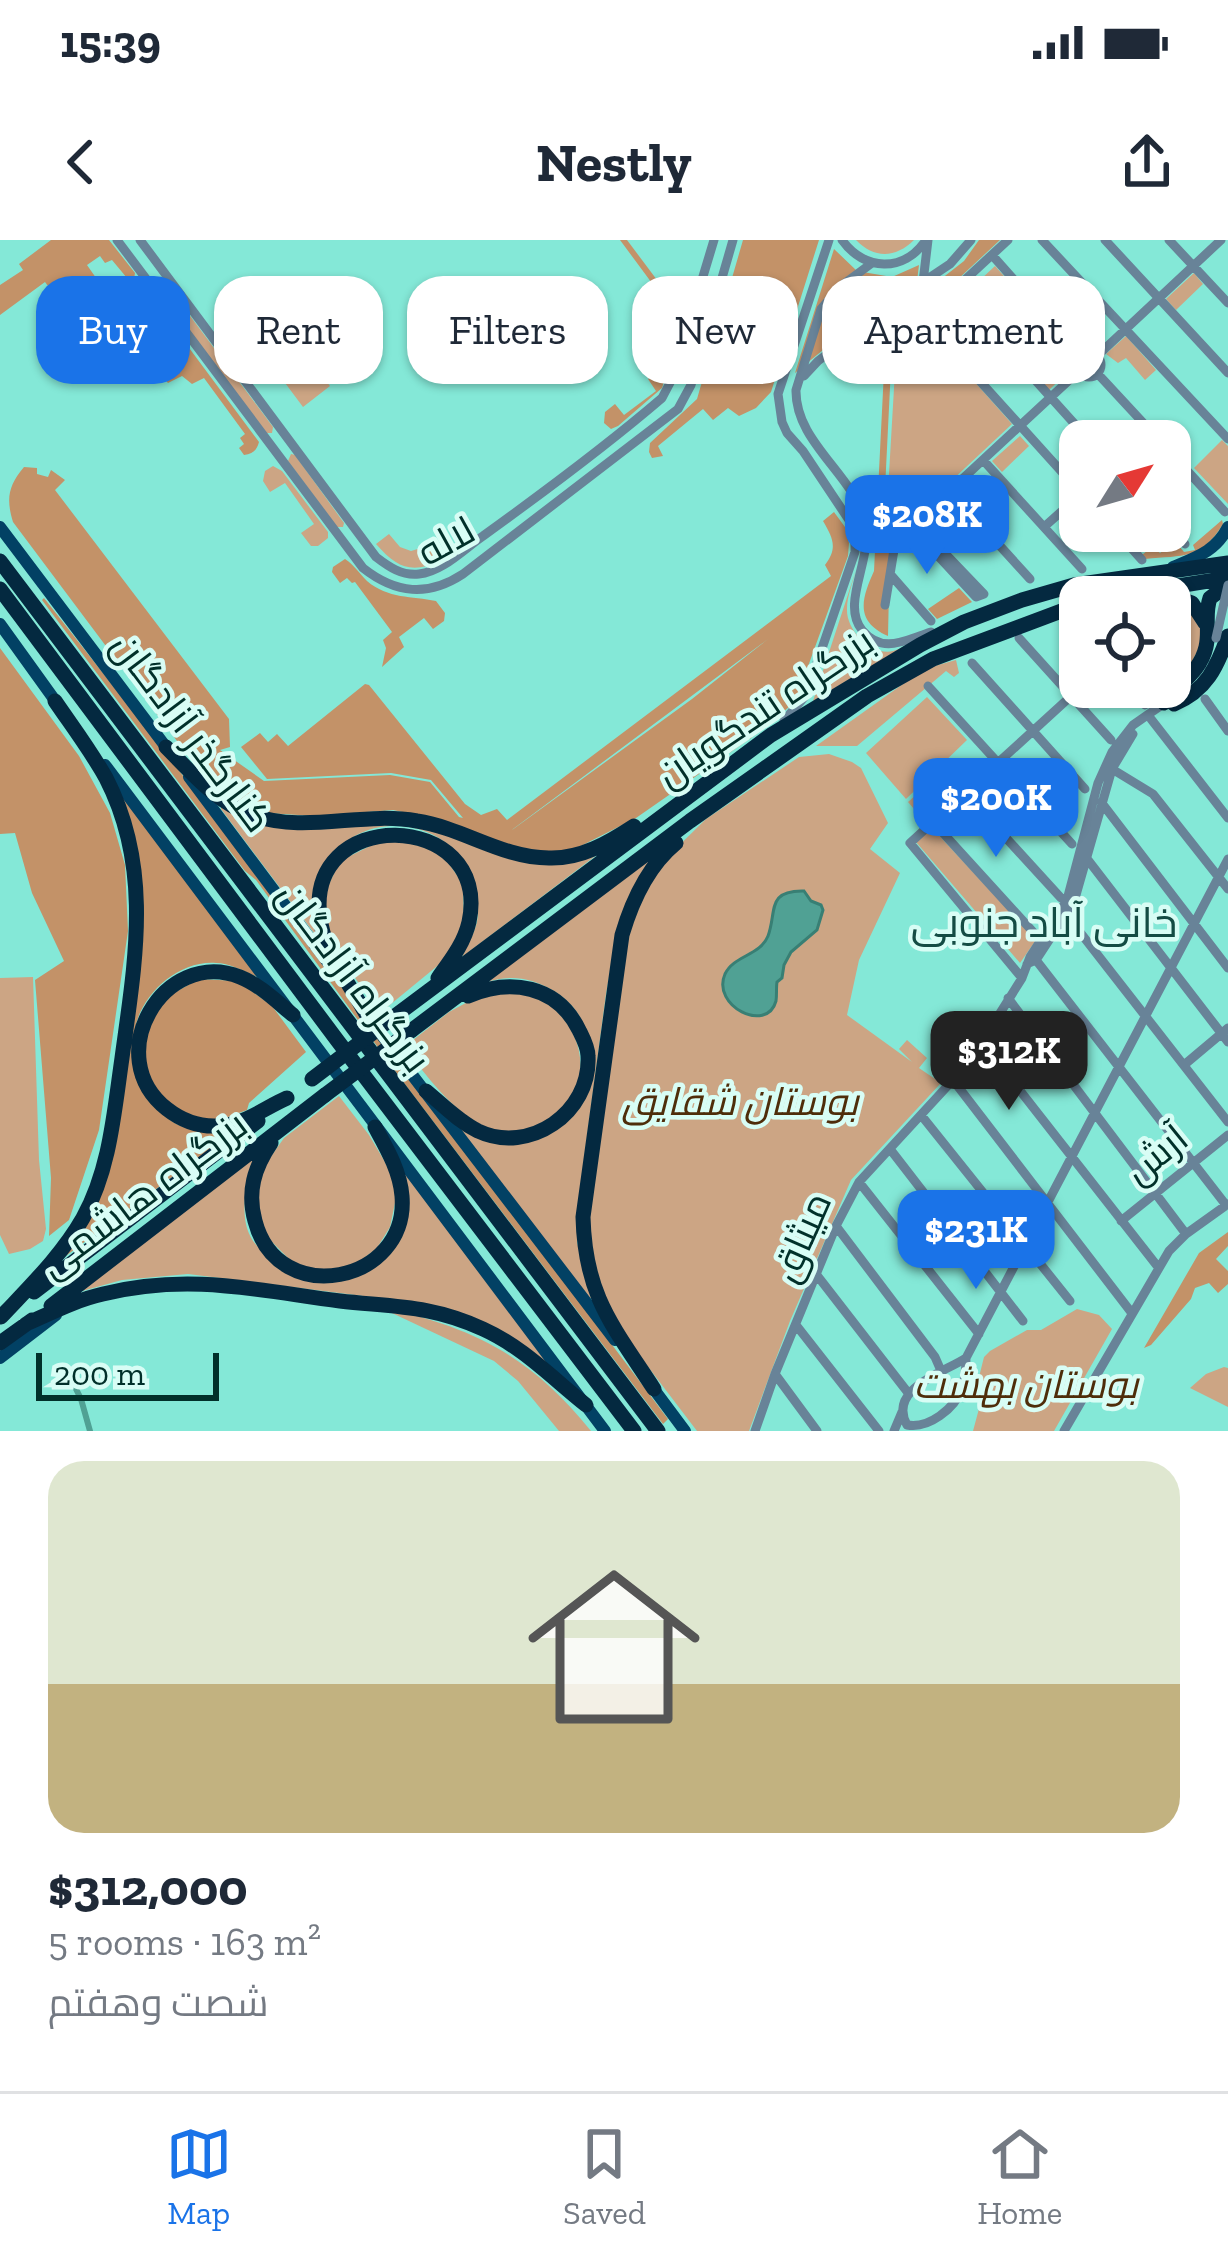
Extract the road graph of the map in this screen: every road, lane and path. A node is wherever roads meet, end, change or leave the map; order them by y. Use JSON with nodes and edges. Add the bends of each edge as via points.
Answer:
{"nodes":[{"id":1,"x":140,"y":240,"type":"edge"},
{"id":2,"x":714,"y":240,"type":"edge"},
{"id":3,"x":733,"y":240,"type":"edge"},
{"id":4,"x":829,"y":240,"type":"edge"},
{"id":5,"x":842,"y":240,"type":"edge"},
{"id":6,"x":927,"y":240,"type":"edge"},
{"id":7,"x":971,"y":240,"type":"edge"},
{"id":8,"x":1008,"y":240,"type":"edge"},
{"id":9,"x":1042,"y":240,"type":"edge"},
{"id":10,"x":1105,"y":240,"type":"edge"},
{"id":11,"x":1169,"y":240,"type":"edge"},
{"id":12,"x":1221,"y":240,"type":"edge"},
{"id":13,"x":121,"y":241,"type":"edge"},
{"id":14,"x":992,"y":255,"type":"junction"},
{"id":15,"x":872,"y":263,"type":"junction"},
{"id":16,"x":159,"y":266,"type":"junction"},
{"id":17,"x":1193,"y":266,"type":"junction"},
{"id":18,"x":144,"y":276,"type":"edge"},
{"id":19,"x":147,"y":276,"type":"edge"},
{"id":20,"x":703,"y":276,"type":"edge"},
{"id":21,"x":722,"y":276,"type":"edge"},
{"id":22,"x":923,"y":276,"type":"edge"},
{"id":23,"x":931,"y":276,"type":"edge"},
{"id":24,"x":969,"y":276,"type":"edge"},
{"id":25,"x":1011,"y":276,"type":"edge"},
{"id":26,"x":1159,"y":298,"type":"junction"},
{"id":27,"x":1228,"y":303,"type":"edge"},
{"id":28,"x":1125,"y":329,"type":"junction"},
{"id":29,"x":190,"y":338,"type":"edge"},
{"id":30,"x":1105,"y":348,"type":"edge"},
{"id":31,"x":822,"y":359,"type":"edge"},
{"id":32,"x":1228,"y":373,"type":"edge"},
{"id":33,"x":804,"y":376,"type":"dead end"},
{"id":34,"x":1105,"y":383,"type":"edge"},
{"id":35,"x":670,"y":384,"type":"edge"},
{"id":36,"x":692,"y":384,"type":"edge"},
{"id":37,"x":981,"y":384,"type":"edge"},
{"id":38,"x":1038,"y":384,"type":"edge"},
{"id":39,"x":1065,"y":384,"type":"edge"},
{"id":40,"x":1050,"y":398,"type":"junction"},
{"id":41,"x":1070,"y":420,"type":"edge"},
{"id":42,"x":1140,"y":420,"type":"edge"},
{"id":43,"x":1019,"y":427,"type":"junction"},
{"id":44,"x":288,"y":439,"type":"junction"},
{"id":45,"x":1228,"y":439,"type":"edge"},
{"id":46,"x":605,"y":445,"type":"junction"},
{"id":47,"x":274,"y":449,"type":"junction"},
{"id":48,"x":614,"y":458,"type":"junction"},
{"id":49,"x":983,"y":460,"type":"junction"},
{"id":50,"x":1059,"y":471,"type":"edge"},
{"id":51,"x":1191,"y":477,"type":"edge"},
{"id":52,"x":950,"y":490,"type":"junction"},
{"id":53,"x":515,"y":513,"type":"junction"},
{"id":54,"x":1059,"y":513,"type":"edge"},
{"id":55,"x":1227,"y":519,"type":"edge"},
{"id":56,"x":913,"y":524,"type":"junction"},
{"id":57,"x":0,"y":527,"type":"edge"},
{"id":58,"x":1044,"y":527,"type":"junction"},
{"id":59,"x":524,"y":528,"type":"junction"},
{"id":60,"x":356,"y":529,"type":"junction"},
{"id":61,"x":341,"y":540,"type":"junction"},
{"id":62,"x":1135,"y":552,"type":"edge"},
{"id":63,"x":1142,"y":560,"type":"dead end"},
{"id":64,"x":0,"y":561,"type":"edge"},
{"id":65,"x":1228,"y":563,"type":"edge"},
{"id":66,"x":1082,"y":569,"type":"dead end"},
{"id":67,"x":431,"y":571,"type":"junction"},
{"id":68,"x":1161,"y":572,"type":"junction"},
{"id":69,"x":890,"y":574,"type":"junction"},
{"id":70,"x":1030,"y":579,"type":"dead end"},
{"id":71,"x":439,"y":587,"type":"junction"},
{"id":72,"x":0,"y":589,"type":"edge"},
{"id":73,"x":1228,"y":589,"type":"edge"},
{"id":74,"x":1191,"y":590,"type":"edge"},
{"id":75,"x":976,"y":597,"type":"dead end"},
{"id":76,"x":1191,"y":602,"type":"edge"},
{"id":77,"x":886,"y":605,"type":"dead end"},
{"id":78,"x":1059,"y":612,"type":"edge"},
{"id":79,"x":931,"y":621,"type":"dead end"},
{"id":80,"x":964,"y":622,"type":"junction"},
{"id":81,"x":1205,"y":623,"type":"junction"},
{"id":82,"x":0,"y":625,"type":"edge"},
{"id":83,"x":1228,"y":636,"type":"edge"},
{"id":84,"x":1019,"y":638,"type":"dead end"},
{"id":85,"x":972,"y":663,"type":"dead end"},
{"id":86,"x":1191,"y":677,"type":"edge"},
{"id":87,"x":1059,"y":683,"type":"edge"},
{"id":88,"x":1191,"y":683,"type":"edge"},
{"id":89,"x":928,"y":686,"type":"dead end"},
{"id":90,"x":1191,"y":694,"type":"edge"},
{"id":91,"x":1204,"y":699,"type":"dead end"},
{"id":92,"x":55,"y":701,"type":"junction"},
{"id":93,"x":1059,"y":707,"type":"edge"},
{"id":94,"x":1082,"y":708,"type":"edge"},
{"id":95,"x":1161,"y":708,"type":"edge"},
{"id":96,"x":1163,"y":708,"type":"edge"},
{"id":97,"x":1150,"y":719,"type":"junction"},
{"id":98,"x":1033,"y":731,"type":"junction"},
{"id":99,"x":1228,"y":731,"type":"edge"},
{"id":100,"x":771,"y":735,"type":"junction"},
{"id":101,"x":1111,"y":740,"type":"dead end"},
{"id":102,"x":166,"y":747,"type":"junction"},
{"id":103,"x":998,"y":763,"type":"junction"},
{"id":104,"x":1112,"y":769,"type":"junction"},
{"id":105,"x":1085,"y":789,"type":"dead end"},
{"id":106,"x":965,"y":793,"type":"junction"},
{"id":107,"x":1101,"y":802,"type":"junction"},
{"id":108,"x":679,"y":803,"type":"junction"},
{"id":109,"x":718,"y":804,"type":"junction"},
{"id":110,"x":1228,"y":818,"type":"edge"},
{"id":111,"x":933,"y":822,"type":"junction"},
{"id":112,"x":1072,"y":844,"type":"dead end"},
{"id":113,"x":1228,"y":859,"type":"edge"},
{"id":114,"x":1088,"y":860,"type":"junction"},
{"id":115,"x":1219,"y":877,"type":"junction"},
{"id":116,"x":1228,"y":889,"type":"edge"},
{"id":117,"x":1061,"y":898,"type":"dead end"},
{"id":118,"x":1064,"y":913,"type":"junction"},
{"id":119,"x":1195,"y":923,"type":"junction"},
{"id":120,"x":1035,"y":934,"type":"dead end"},
{"id":121,"x":1032,"y":962,"type":"junction"},
{"id":122,"x":1172,"y":967,"type":"junction"},
{"id":123,"x":1228,"y":968,"type":"edge"},
{"id":124,"x":1022,"y":978,"type":"junction"},
{"id":125,"x":431,"y":988,"type":"junction"},
{"id":126,"x":1008,"y":998,"type":"junction"},
{"id":127,"x":443,"y":1007,"type":"junction"},
{"id":128,"x":366,"y":1014,"type":"junction"},
{"id":129,"x":292,"y":1015,"type":"junction"},
{"id":130,"x":1146,"y":1018,"type":"junction"},
{"id":131,"x":391,"y":1019,"type":"joint"},
{"id":132,"x":412,"y":1030,"type":"joint"},
{"id":133,"x":1226,"y":1035,"type":"edge"},
{"id":134,"x":982,"y":1042,"type":"junction"},
{"id":135,"x":1184,"y":1065,"type":"junction"},
{"id":136,"x":1118,"y":1068,"type":"junction"},
{"id":137,"x":953,"y":1080,"type":"junction"},
{"id":138,"x":426,"y":1091,"type":"junction"},
{"id":139,"x":287,"y":1098,"type":"junction"},
{"id":140,"x":1095,"y":1112,"type":"junction"},
{"id":141,"x":921,"y":1115,"type":"junction"},
{"id":142,"x":1228,"y":1122,"type":"edge"},
{"id":143,"x":284,"y":1127,"type":"junction"},
{"id":144,"x":376,"y":1127,"type":"junction"},
{"id":145,"x":1228,"y":1135,"type":"edge"},
{"id":146,"x":890,"y":1149,"type":"junction"},
{"id":147,"x":1071,"y":1157,"type":"junction"},
{"id":148,"x":1193,"y":1163,"type":"junction"},
{"id":149,"x":859,"y":1182,"type":"junction"},
{"id":150,"x":1156,"y":1193,"type":"junction"},
{"id":151,"x":1048,"y":1203,"type":"junction"},
{"id":152,"x":1227,"y":1204,"type":"edge"},
{"id":153,"x":1121,"y":1221,"type":"junction"},
{"id":154,"x":836,"y":1226,"type":"junction"},
{"id":155,"x":1186,"y":1234,"type":"junction"},
{"id":156,"x":1025,"y":1246,"type":"junction"},
{"id":157,"x":1158,"y":1267,"type":"junction"},
{"id":158,"x":816,"y":1274,"type":"junction"},
{"id":159,"x":1001,"y":1292,"type":"junction"},
{"id":160,"x":1070,"y":1301,"type":"dead end"},
{"id":161,"x":69,"y":1305,"type":"junction"},
{"id":162,"x":1131,"y":1312,"type":"junction"},
{"id":163,"x":1,"y":1318,"type":"edge"},
{"id":164,"x":1023,"y":1321,"type":"dead end"},
{"id":165,"x":26,"y":1324,"type":"junction"},
{"id":166,"x":796,"y":1324,"type":"junction"},
{"id":167,"x":979,"y":1334,"type":"junction"},
{"id":168,"x":0,"y":1343,"type":"edge"},
{"id":169,"x":0,"y":1358,"type":"edge"},
{"id":170,"x":966,"y":1358,"type":"junction"},
{"id":171,"x":942,"y":1373,"type":"junction"},
{"id":172,"x":775,"y":1374,"type":"junction"},
{"id":173,"x":654,"y":1390,"type":"junction"},
{"id":174,"x":909,"y":1394,"type":"junction"},
{"id":175,"x":586,"y":1405,"type":"junction"},
{"id":176,"x":902,"y":1412,"type":"junction"},
{"id":177,"x":913,"y":1429,"type":"edge"},
{"id":178,"x":605,"y":1431,"type":"edge"},
{"id":179,"x":634,"y":1431,"type":"edge"},
{"id":180,"x":658,"y":1431,"type":"edge"},
{"id":181,"x":685,"y":1431,"type":"edge"},
{"id":182,"x":754,"y":1431,"type":"edge"},
{"id":183,"x":817,"y":1431,"type":"edge"},
{"id":184,"x":879,"y":1431,"type":"edge"},
{"id":185,"x":894,"y":1431,"type":"edge"},
{"id":186,"x":1064,"y":1431,"type":"edge"}],
"edges":[{"from":1,"to":16,"type":"street","name":"لاله"},
{"from":2,"to":20,"type":"street","name":"لاله"},
{"from":3,"to":21,"type":"street","name":"لاله"},
{"from":4,"to":100,"type":"street","via":[[778,394],[787,434],[851,523],[855,552],[806,695]]},
{"from":5,"to":15,"type":"street"},
{"from":6,"to":15,"type":"street","via":[[912,257]]},
{"from":6,"to":22,"type":"street"},
{"from":7,"to":23,"type":"street"},
{"from":8,"to":14,"type":"street"},
{"from":9,"to":28,"type":"street"},
{"from":10,"to":26,"type":"street"},
{"from":11,"to":17,"type":"street"},
{"from":12,"to":17,"type":"street"},
{"from":13,"to":18,"type":"street","name":"لاله"},
{"from":14,"to":24,"type":"street"},
{"from":14,"to":25,"type":"street"},
{"from":15,"to":80,"type":"street","via":[[821,309],[796,400],[865,521],[867,552],[853,608],[862,630],[889,645]]},
{"from":16,"to":19,"type":"street"},
{"from":16,"to":44,"type":"street","name":"لاله"},
{"from":17,"to":26,"type":"street"},
{"from":17,"to":27,"type":"street"},
{"from":26,"to":28,"type":"street"},
{"from":26,"to":32,"type":"street"},
{"from":28,"to":30,"type":"street"},
{"from":28,"to":45,"type":"street"},
{"from":29,"to":47,"type":"street","name":"لاله"},
{"from":31,"to":33,"type":"street"},
{"from":34,"to":42,"type":"street"},
{"from":35,"to":46,"type":"street","name":"لاله"},
{"from":36,"to":48,"type":"street","name":"لاله","via":[[683,403]]},
{"from":37,"to":43,"type":"street"},
{"from":38,"to":40,"type":"street"},
{"from":39,"to":40,"type":"street"},
{"from":40,"to":41,"type":"street"},
{"from":40,"to":43,"type":"street"},
{"from":43,"to":49,"type":"street"},
{"from":43,"to":50,"type":"street"},
{"from":44,"to":47,"type":"street"},
{"from":44,"to":60,"type":"street","name":"لاله"},
{"from":46,"to":48,"type":"street"},
{"from":46,"to":53,"type":"street","name":"لاله"},
{"from":47,"to":61,"type":"street","name":"لاله"},
{"from":48,"to":59,"type":"street","name":"لاله"},
{"from":49,"to":52,"type":"street"},
{"from":49,"to":58,"type":"street"},
{"from":51,"to":55,"type":"street"},
{"from":52,"to":56,"type":"street"},
{"from":52,"to":70,"type":"street"},
{"from":53,"to":59,"type":"street"},
{"from":53,"to":67,"type":"street","name":"لاله"},
{"from":54,"to":58,"type":"street"},
{"from":55,"to":68,"type":"main road","via":[[1222,538],[1202,556]]},
{"from":56,"to":69,"type":"street","via":[[894,550]]},
{"from":56,"to":75,"type":"street","via":[[984,593]]},
{"from":57,"to":102,"type":"main road","name":"کنارگذر آزادگان"},
{"from":58,"to":66,"type":"street"},
{"from":59,"to":71,"type":"street","name":"لاله"},
{"from":60,"to":61,"type":"street"},
{"from":60,"to":67,"type":"street","name":"لاله","via":[[398,571]]},
{"from":61,"to":71,"type":"street","name":"لاله","via":[[382,582]]},
{"from":62,"to":63,"type":"street"},
{"from":64,"to":180,"type":"highway","name":"بزرگراه آزادگان"},
{"from":65,"to":68,"type":"highway","name":"بزرگراه تندگویان"},
{"from":67,"to":71,"type":"street"},
{"from":68,"to":80,"type":"highway","name":"بزرگراه تندگویان","via":[[1074,585]]},
{"from":69,"to":77,"type":"street"},
{"from":69,"to":79,"type":"street"},
{"from":72,"to":179,"type":"highway","name":"بزرگراه آزادگان"},
{"from":73,"to":74,"type":"highway"},
{"from":73,"to":81,"type":"highway","via":[[1210,598]]},
{"from":73,"to":88,"type":"street","name":"میثاق","bridge":true,"via":[[1216,638]]},
{"from":76,"to":81,"type":"highway"},
{"from":78,"to":109,"type":"highway","name":"بزرگراه تندگویان","via":[[933,658]]},
{"from":80,"to":100,"type":"highway","name":"بزرگراه تندگویان"},
{"from":81,"to":86,"type":"highway"},
{"from":82,"to":92,"type":"main road"},
{"from":83,"to":90,"type":"highway","via":[[1210,678]]},
{"from":84,"to":87,"type":"street"},
{"from":85,"to":98,"type":"street"},
{"from":89,"to":103,"type":"street"},
{"from":91,"to":99,"type":"street"},
{"from":92,"to":129,"type":"main road"},
{"from":92,"to":163,"type":"highway","via":[[118,807],[136,886],[136,950],[109,1145],[94,1197],[57,1256]]},
{"from":93,"to":98,"type":"street"},
{"from":94,"to":101,"type":"street"},
{"from":95,"to":118,"type":"street","name":"میثاق","via":[[1133,725],[1106,764]]},
{"from":96,"to":97,"type":"street","name":"میثاق"},
{"from":97,"to":104,"type":"street","name":"میثاق"},
{"from":97,"to":110,"type":"street"},
{"from":98,"to":103,"type":"street"},
{"from":98,"to":105,"type":"street"},
{"from":100,"to":108,"type":"highway","name":"بزرگراه تندگویان"},
{"from":102,"to":108,"type":"highway","via":[[221,799],[254,815],[296,823],[412,820],[537,858],[580,854]]},
{"from":102,"to":128,"type":"main road","name":"کنارگذر آزادگان"},
{"from":103,"to":106,"type":"street"},
{"from":103,"to":112,"type":"street"},
{"from":104,"to":107,"type":"street","name":"میثاق"},
{"from":104,"to":115,"type":"street","via":[[1153,794]]},
{"from":106,"to":111,"type":"street"},
{"from":106,"to":117,"type":"street"},
{"from":107,"to":114,"type":"street","name":"میثاق"},
{"from":107,"to":119,"type":"street"},
{"from":108,"to":125,"type":"highway","name":"بزرگراه تندگویان"},
{"from":109,"to":127,"type":"highway","name":"بزرگراه تندگویان"},
{"from":109,"to":173,"type":"highway","via":[[660,860],[627,918],[586,1182],[584,1246],[593,1290]]},
{"from":111,"to":120,"type":"street"},
{"from":111,"to":124,"type":"street","via":[[910,843]]},
{"from":113,"to":115,"type":"street"},
{"from":114,"to":118,"type":"street","name":"میثاق"},
{"from":114,"to":122,"type":"street"},
{"from":115,"to":116,"type":"street"},
{"from":115,"to":119,"type":"street"},
{"from":118,"to":121,"type":"street","name":"میثاق"},
{"from":118,"to":130,"type":"street"},
{"from":119,"to":122,"type":"street"},
{"from":119,"to":123,"type":"street"},
{"from":121,"to":124,"type":"street","name":"میثاق"},
{"from":121,"to":136,"type":"street"},
{"from":122,"to":130,"type":"street"},
{"from":122,"to":133,"type":"street"},
{"from":124,"to":126,"type":"street","name":"میثاق"},
{"from":125,"to":128,"type":"highway","via":[[470,919],[462,872],[422,837],[375,835],[345,849],[319,903],[327,944]]},
{"from":125,"to":131,"type":"highway","name":"بزرگراه تندگویان"},
{"from":126,"to":134,"type":"street","name":"میثاق"},
{"from":126,"to":140,"type":"street"},
{"from":127,"to":132,"type":"highway","name":"بزرگراه تندگویان"},
{"from":127,"to":138,"type":"highway","via":[[492,987],[538,991],[574,1020],[589,1055],[587,1072],[566,1114],[522,1137],[480,1132]]},
{"from":128,"to":138,"type":"main road","name":"کنارگذر آزادگان"},
{"from":129,"to":139,"type":"highway","via":[[242,978],[196,974],[158,999],[138,1049],[146,1087],[193,1123],[236,1124]]},
{"from":129,"to":144,"type":"main road"},
{"from":130,"to":135,"type":"street"},
{"from":130,"to":136,"type":"street"},
{"from":131,"to":139,"type":"highway","name":"بزرگراه هاشمی","bridge":true},
{"from":132,"to":143,"type":"highway","name":"بزرگراه هاشمی","bridge":true},
{"from":133,"to":135,"type":"street"},
{"from":134,"to":137,"type":"street","name":"میثاق"},
{"from":134,"to":147,"type":"street"},
{"from":135,"to":142,"type":"street"},
{"from":136,"to":140,"type":"street"},
{"from":136,"to":148,"type":"street"},
{"from":137,"to":141,"type":"street","name":"میثاق"},
{"from":137,"to":151,"type":"street"},
{"from":138,"to":173,"type":"main road","name":"کنارگذر آزادگان"},
{"from":139,"to":163,"type":"highway","name":"بزرگراه هاشمی"},
{"from":140,"to":147,"type":"street"},
{"from":140,"to":150,"type":"street"},
{"from":141,"to":146,"type":"street","name":"میثاق"},
{"from":141,"to":156,"type":"street"},
{"from":143,"to":144,"type":"highway","via":[[252,1181],[255,1223],[278,1261],[321,1277],[371,1262],[398,1228],[399,1179]]},
{"from":143,"to":165,"type":"highway","name":"بزرگراه هاشمی"},
{"from":144,"to":175,"type":"main road"},
{"from":145,"to":148,"type":"street","name":"آرش"},
{"from":146,"to":149,"type":"street","name":"میثاق"},
{"from":146,"to":159,"type":"street"},
{"from":147,"to":151,"type":"street"},
{"from":147,"to":153,"type":"street"},
{"from":148,"to":150,"type":"street","name":"آرش"},
{"from":148,"to":152,"type":"street"},
{"from":149,"to":154,"type":"street","name":"میثاق"},
{"from":149,"to":167,"type":"street"},
{"from":150,"to":153,"type":"street","name":"آرش"},
{"from":150,"to":155,"type":"street"},
{"from":151,"to":156,"type":"street"},
{"from":151,"to":162,"type":"street"},
{"from":152,"to":155,"type":"street"},
{"from":153,"to":157,"type":"street"},
{"from":154,"to":158,"type":"street","name":"میثاق"},
{"from":154,"to":171,"type":"street"},
{"from":155,"to":157,"type":"street"},
{"from":156,"to":159,"type":"street"},
{"from":156,"to":160,"type":"street"},
{"from":157,"to":162,"type":"street"},
{"from":158,"to":166,"type":"street","name":"میثاق"},
{"from":158,"to":174,"type":"street"},
{"from":159,"to":164,"type":"street"},
{"from":159,"to":167,"type":"street"},
{"from":161,"to":165,"type":"highway"},
{"from":161,"to":169,"type":"main road"},
{"from":161,"to":175,"type":"highway","via":[[191,1282],[412,1306],[505,1340]]},
{"from":162,"to":186,"type":"street"},
{"from":165,"to":168,"type":"highway","name":"بزرگراه هاشمی"},
{"from":166,"to":172,"type":"street","name":"میثاق"},
{"from":166,"to":184,"type":"street"},
{"from":167,"to":170,"type":"street"},
{"from":170,"to":171,"type":"street"},
{"from":170,"to":177,"type":"street","via":[[956,1400]]},
{"from":171,"to":174,"type":"street"},
{"from":172,"to":182,"type":"street","name":"میثاق"},
{"from":172,"to":183,"type":"street"},
{"from":173,"to":181,"type":"main road","name":"کنارگذر آزادگان"},
{"from":174,"to":176,"type":"street"},
{"from":175,"to":178,"type":"main road"},
{"from":176,"to":177,"type":"street"},
{"from":176,"to":185,"type":"street"}]}
